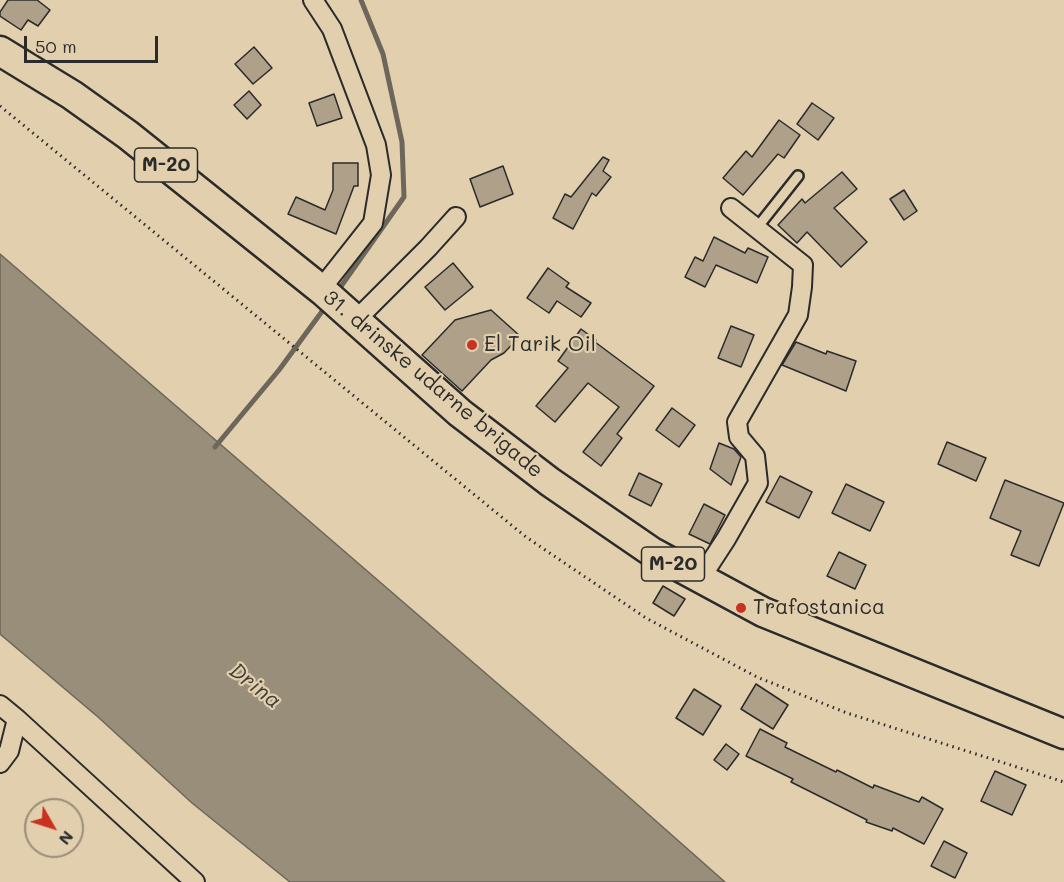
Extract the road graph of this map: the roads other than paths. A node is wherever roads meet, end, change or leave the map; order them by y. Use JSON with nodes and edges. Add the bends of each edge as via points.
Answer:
{"nodes":[{"id":1,"x":313,"y":0,"type":"edge"},
{"id":2,"x":0,"y":51,"type":"edge"},
{"id":3,"x":798,"y":176,"type":"dead end"},
{"id":4,"x":731,"y":208,"type":"dead end"},
{"id":5,"x":456,"y":217,"type":"dead end"},
{"id":6,"x":756,"y":229,"type":"junction"},
{"id":7,"x":334,"y":300,"type":"junction"},
{"id":8,"x":700,"y":579,"type":"junction"},
{"id":9,"x":0,"y":705,"type":"edge"},
{"id":10,"x":17,"y":719,"type":"junction"},
{"id":11,"x":1064,"y":734,"type":"edge"},
{"id":12,"x":0,"y":763,"type":"edge"},
{"id":13,"x":195,"y":882,"type":"edge"}],
"edges":[{"from":1,"to":7,"type":"street","via":[[332,29],[376,145],[381,175],[373,223]]},
{"from":2,"to":7,"type":"main road","name":"31. drinske udarne brigade","number":"M-20","via":[[128,135]]},
{"from":3,"to":6,"type":"lane"},
{"from":4,"to":6,"type":"street"},
{"from":5,"to":7,"type":"street","via":[[428,248]]},
{"from":6,"to":8,"type":"street","via":[[803,265],[798,315],[737,422],[739,437],[755,456],[758,483]]},
{"from":7,"to":8,"type":"main road","name":"31. drinske udarne brigade","number":"M-20","via":[[460,413],[550,482],[652,552]]},
{"from":8,"to":11,"type":"main road","name":"31. drinske udarne brigade","number":"M-20","via":[[763,612]]},
{"from":9,"to":10,"type":"street"},
{"from":10,"to":12,"type":"street","via":[[9,751]]},
{"from":10,"to":13,"type":"street"}]}
